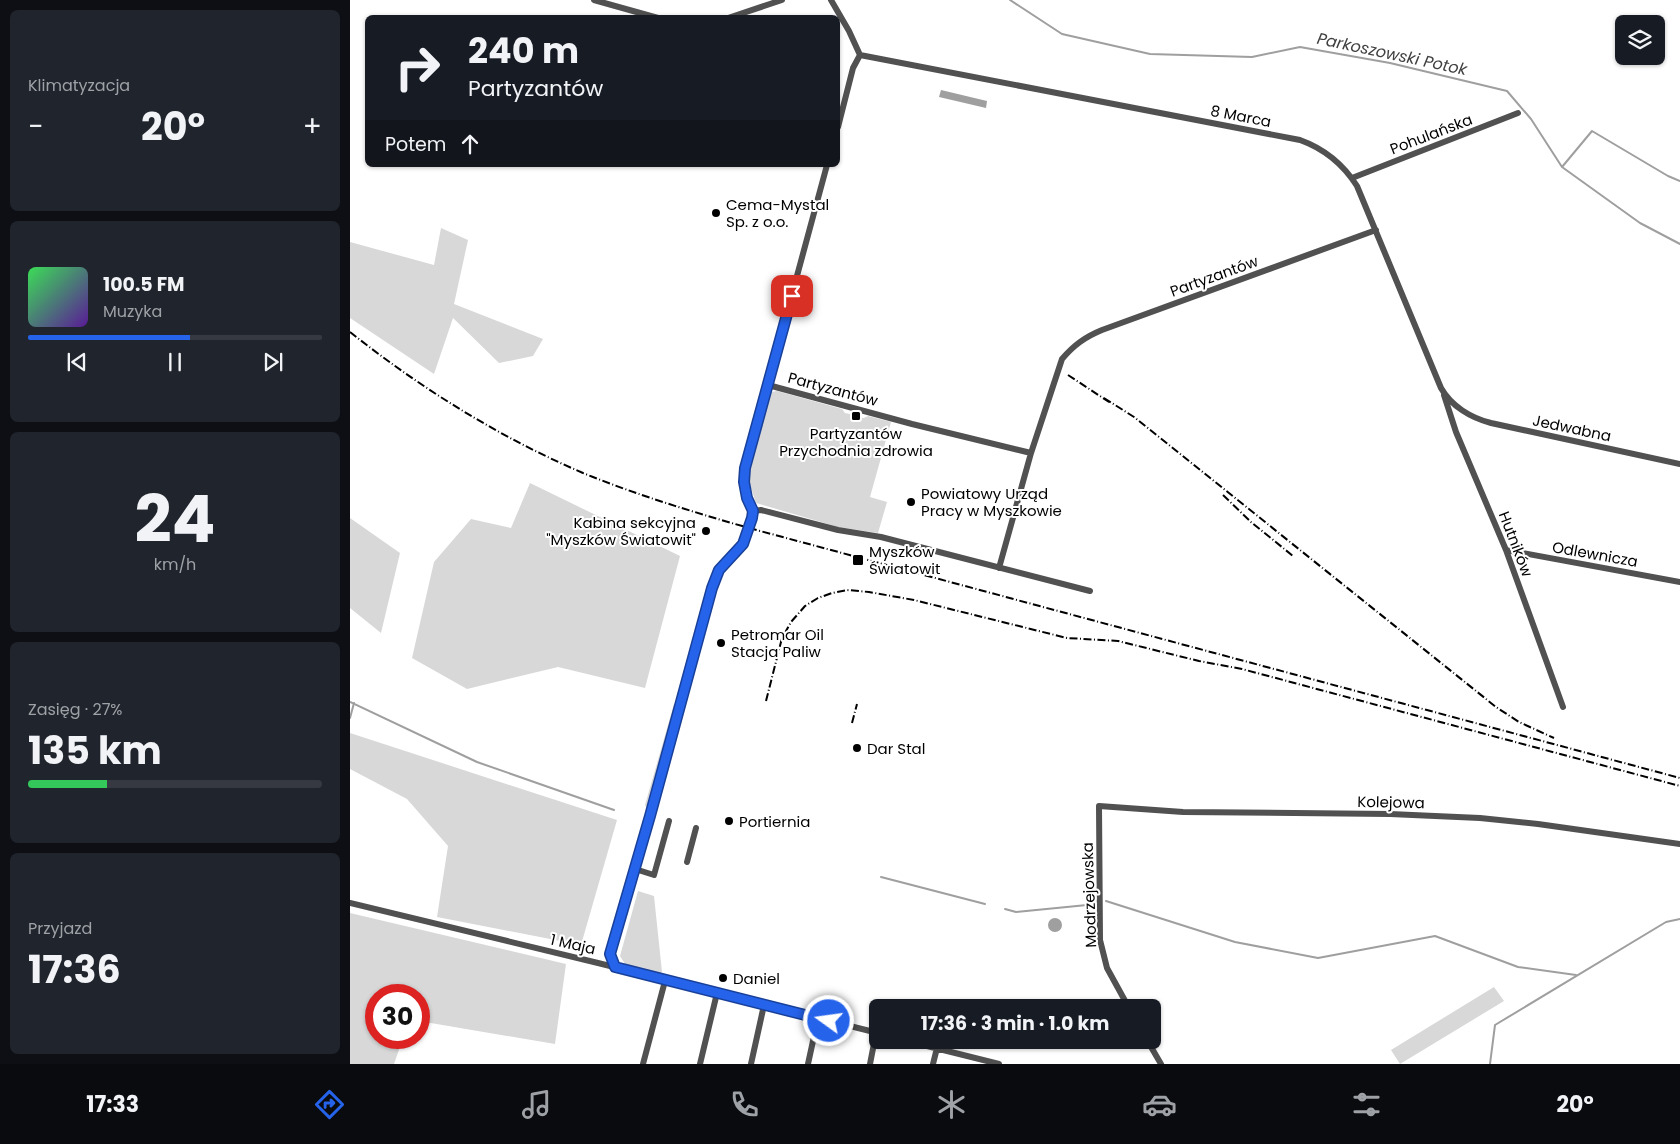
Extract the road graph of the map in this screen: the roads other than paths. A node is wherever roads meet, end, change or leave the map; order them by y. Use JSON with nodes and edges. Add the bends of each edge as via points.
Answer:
{"nodes":[{"id":1,"x":594,"y":0,"type":"edge"},
{"id":2,"x":782,"y":0,"type":"edge"},
{"id":3,"x":831,"y":0,"type":"edge"},
{"id":4,"x":647,"y":15,"type":"edge"},
{"id":5,"x":737,"y":15,"type":"edge"},
{"id":6,"x":839,"y":15,"type":"edge"},
{"id":7,"x":840,"y":16,"type":"edge"},
{"id":8,"x":860,"y":55,"type":"junction"},
{"id":9,"x":1518,"y":113,"type":"dead end"},
{"id":10,"x":840,"y":119,"type":"edge"},
{"id":11,"x":826,"y":167,"type":"edge"},
{"id":12,"x":1352,"y":178,"type":"junction"},
{"id":13,"x":1376,"y":230,"type":"junction"},
{"id":14,"x":768,"y":385,"type":"junction"},
{"id":15,"x":1443,"y":391,"type":"junction"},
{"id":16,"x":1461,"y":409,"type":"joint"},
{"id":17,"x":1031,"y":453,"type":"junction"},
{"id":18,"x":1680,"y":464,"type":"edge"},
{"id":19,"x":753,"y":511,"type":"junction"},
{"id":20,"x":1506,"y":550,"type":"junction"},
{"id":21,"x":999,"y":568,"type":"junction"},
{"id":22,"x":1680,"y":582,"type":"edge"},
{"id":23,"x":1090,"y":591,"type":"dead end"},
{"id":24,"x":1563,"y":707,"type":"dead end"},
{"id":25,"x":1099,"y":806,"type":"joint"},
{"id":26,"x":668,"y":821,"type":"dead end"},
{"id":27,"x":696,"y":828,"type":"dead end"},
{"id":28,"x":1680,"y":844,"type":"edge"},
{"id":29,"x":687,"y":862,"type":"dead end"},
{"id":30,"x":635,"y":869,"type":"junction"},
{"id":31,"x":350,"y":903,"type":"edge"},
{"id":32,"x":615,"y":967,"type":"junction"},
{"id":33,"x":664,"y":981,"type":"junction"},
{"id":34,"x":717,"y":993,"type":"junction"},
{"id":35,"x":1124,"y":999,"type":"edge"},
{"id":36,"x":764,"y":1005,"type":"junction"},
{"id":37,"x":818,"y":1018,"type":"junction"},
{"id":38,"x":869,"y":1031,"type":"edge"},
{"id":39,"x":873,"y":1049,"type":"edge"},
{"id":40,"x":937,"y":1049,"type":"edge"},
{"id":41,"x":941,"y":1049,"type":"edge"},
{"id":42,"x":1152,"y":1049,"type":"edge"},
{"id":43,"x":643,"y":1064,"type":"edge"},
{"id":44,"x":700,"y":1064,"type":"edge"},
{"id":45,"x":751,"y":1064,"type":"edge"},
{"id":46,"x":808,"y":1064,"type":"edge"},
{"id":47,"x":870,"y":1064,"type":"edge"},
{"id":48,"x":933,"y":1064,"type":"edge"},
{"id":49,"x":997,"y":1064,"type":"edge"},
{"id":50,"x":1160,"y":1064,"type":"edge"}],
"edges":[{"from":1,"to":4,"type":"street"},
{"from":2,"to":5,"type":"street"},
{"from":3,"to":6,"type":"street"},
{"from":7,"to":8,"type":"street"},
{"from":8,"to":10,"type":"street","via":[[853,68]]},
{"from":8,"to":12,"type":"street","name":"8 Marca","via":[[1300,140],[1328,154]]},
{"from":9,"to":12,"type":"street","name":"Pohulańska"},
{"from":11,"to":14,"type":"street"},
{"from":12,"to":13,"type":"street","name":"8 Marca"},
{"from":13,"to":15,"type":"street","name":"8 Marca"},
{"from":13,"to":17,"type":"street","name":"Partyzantów","via":[[1084,337],[1062,359]]},
{"from":14,"to":17,"type":"street","name":"Partyzantów"},
{"from":14,"to":19,"type":"street","name":"Partyzantów","via":[[745,468],[744,482]]},
{"from":15,"to":16,"type":"street","name":"8 Marca"},
{"from":15,"to":20,"type":"street","name":"Hutników","via":[[1456,432]]},
{"from":16,"to":18,"type":"street","name":"Jedwabna","via":[[1491,423]]},
{"from":17,"to":21,"type":"street"},
{"from":19,"to":21,"type":"street","via":[[761,510],[838,530],[881,537]]},
{"from":19,"to":30,"type":"street","via":[[745,540],[719,570],[712,588]]},
{"from":20,"to":22,"type":"street","name":"Odlewnicza"},
{"from":20,"to":24,"type":"street","name":"Hutników"},
{"from":21,"to":23,"type":"street"},
{"from":25,"to":28,"type":"street","name":"Kolejowa","via":[[1183,812],[1480,818]]},
{"from":25,"to":35,"type":"street","name":"Modrzejowska","via":[[1100,940],[1107,968]]},
{"from":26,"to":30,"type":"street","via":[[654,875]]},
{"from":27,"to":29,"type":"street"},
{"from":30,"to":32,"type":"street","via":[[610,954]]},
{"from":31,"to":32,"type":"street","name":"1 Maja"},
{"from":32,"to":33,"type":"street","name":"1 Maja"},
{"from":33,"to":34,"type":"street","name":"1 Maja"},
{"from":33,"to":43,"type":"street"},
{"from":34,"to":36,"type":"street","name":"1 Maja"},
{"from":34,"to":44,"type":"street"},
{"from":36,"to":37,"type":"street","name":"1 Maja"},
{"from":36,"to":45,"type":"street"},
{"from":37,"to":38,"type":"street","name":"1 Maja"},
{"from":37,"to":46,"type":"street"},
{"from":39,"to":47,"type":"street"},
{"from":40,"to":48,"type":"street"},
{"from":41,"to":49,"type":"street"},
{"from":42,"to":50,"type":"street"}]}
